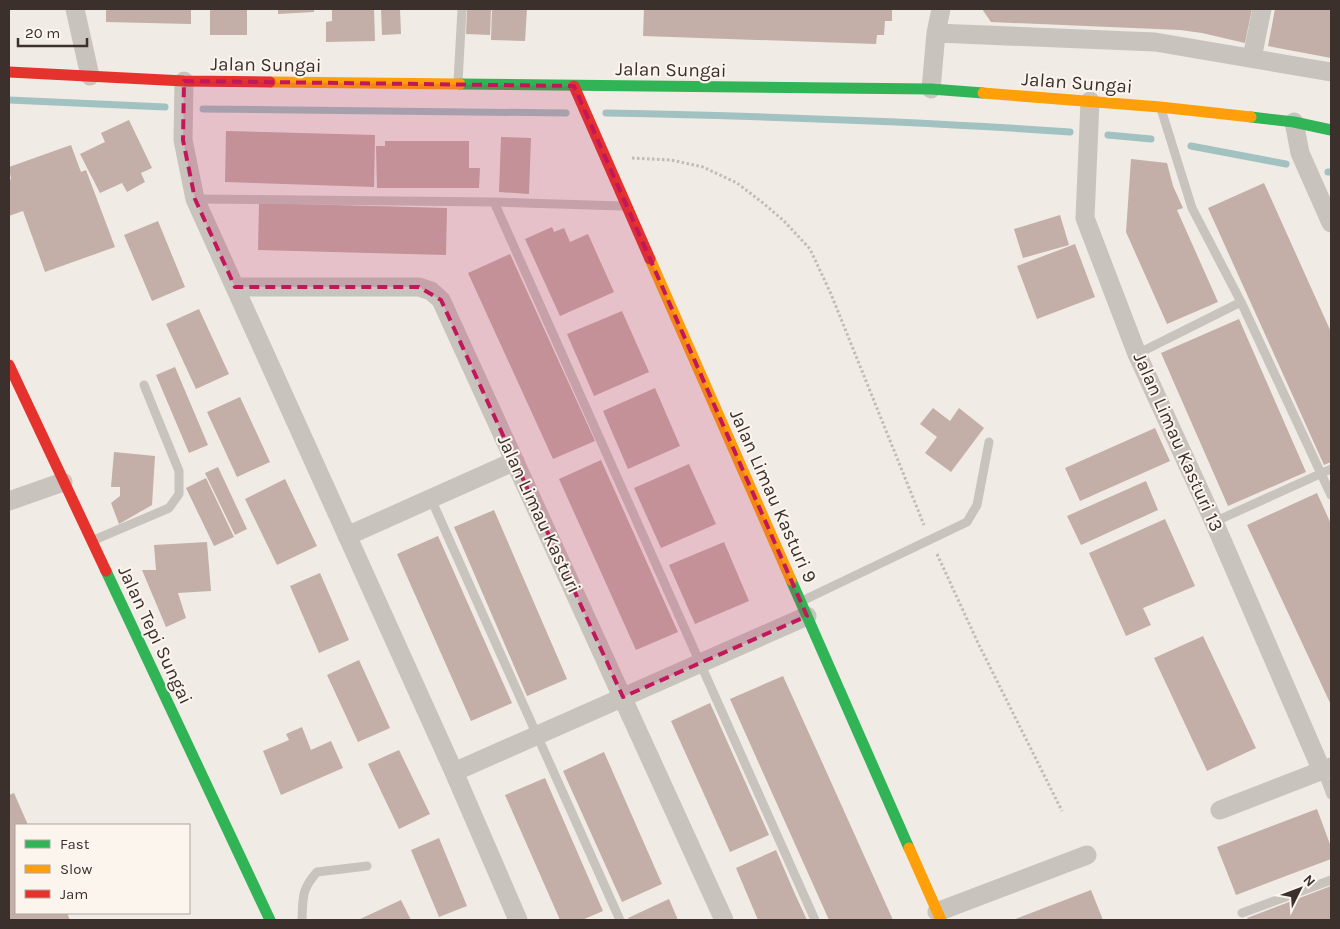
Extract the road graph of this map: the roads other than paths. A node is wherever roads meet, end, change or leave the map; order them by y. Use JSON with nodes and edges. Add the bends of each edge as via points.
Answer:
{"nodes":[{"id":1,"x":75,"y":9,"type":"edge"},
{"id":2,"x":462,"y":9,"type":"edge"},
{"id":3,"x":941,"y":9,"type":"edge"},
{"id":4,"x":1262,"y":9,"type":"edge"},
{"id":5,"x":936,"y":33,"type":"junction"},
{"id":6,"x":1252,"y":58,"type":"junction"},
{"id":7,"x":9,"y":72,"type":"edge"},
{"id":8,"x":1331,"y":72,"type":"edge"},
{"id":9,"x":90,"y":76,"type":"junction"},
{"id":10,"x":184,"y":81,"type":"junction"},
{"id":11,"x":458,"y":85,"type":"junction"},
{"id":12,"x":574,"y":86,"type":"junction"},
{"id":13,"x":931,"y":89,"type":"junction"},
{"id":14,"x":1090,"y":101,"type":"junction"},
{"id":15,"x":1160,"y":107,"type":"junction"},
{"id":16,"x":1294,"y":122,"type":"junction"},
{"id":17,"x":1331,"y":130,"type":"edge"},
{"id":18,"x":195,"y":199,"type":"junction"},
{"id":19,"x":494,"y":202,"type":"junction"},
{"id":20,"x":626,"y":206,"type":"junction"},
{"id":21,"x":1331,"y":223,"type":"edge"},
{"id":22,"x":235,"y":287,"type":"junction"},
{"id":23,"x":1241,"y":302,"type":"junction"},
{"id":24,"x":1137,"y":354,"type":"junction"},
{"id":25,"x":9,"y":365,"type":"edge"},
{"id":26,"x":144,"y":385,"type":"dead end"},
{"id":27,"x":989,"y":442,"type":"dead end"},
{"id":28,"x":515,"y":461,"type":"junction"},
{"id":29,"x":1331,"y":469,"type":"edge"},
{"id":30,"x":1322,"y":473,"type":"junction"},
{"id":31,"x":63,"y":482,"type":"junction"},
{"id":32,"x":1331,"y":495,"type":"edge"},
{"id":33,"x":431,"y":499,"type":"junction"},
{"id":34,"x":9,"y":501,"type":"edge"},
{"id":35,"x":1214,"y":522,"type":"junction"},
{"id":36,"x":348,"y":536,"type":"junction"},
{"id":37,"x":91,"y":541,"type":"junction"},
{"id":38,"x":804,"y":609,"type":"junction"},
{"id":39,"x":700,"y":663,"type":"junction"},
{"id":40,"x":623,"y":697,"type":"junction"},
{"id":41,"x":537,"y":736,"type":"junction"},
{"id":42,"x":1326,"y":769,"type":"edge"},
{"id":43,"x":454,"y":772,"type":"junction"},
{"id":44,"x":1331,"y":795,"type":"edge"},
{"id":45,"x":1220,"y":810,"type":"dead end"},
{"id":46,"x":1087,"y":855,"type":"dead end"},
{"id":47,"x":367,"y":866,"type":"dead end"},
{"id":48,"x":1331,"y":880,"type":"edge"},
{"id":49,"x":1242,"y":913,"type":"dead end"},
{"id":50,"x":939,"y":916,"type":"edge"},
{"id":51,"x":270,"y":920,"type":"edge"},
{"id":52,"x":302,"y":920,"type":"edge"},
{"id":53,"x":518,"y":920,"type":"edge"},
{"id":54,"x":620,"y":920,"type":"edge"},
{"id":55,"x":724,"y":920,"type":"edge"},
{"id":56,"x":815,"y":920,"type":"edge"}],
"edges":[{"from":1,"to":9,"type":"street"},
{"from":2,"to":11,"type":"lane"},
{"from":3,"to":5,"type":"street"},
{"from":4,"to":6,"type":"street"},
{"from":5,"to":6,"type":"street","via":[[1155,42]]},
{"from":5,"to":13,"type":"street"},
{"from":6,"to":8,"type":"street"},
{"from":7,"to":9,"type":"street","name":"Jalan Sungai"},
{"from":9,"to":10,"type":"street","name":"Jalan Sungai"},
{"from":10,"to":11,"type":"street","name":"Jalan Sungai"},
{"from":10,"to":18,"type":"street","via":[[183,140]]},
{"from":11,"to":12,"type":"street","name":"Jalan Sungai"},
{"from":12,"to":13,"type":"street","name":"Jalan Sungai"},
{"from":12,"to":20,"type":"street","name":"Jalan Limau Kasturi 9"},
{"from":13,"to":14,"type":"street","name":"Jalan Sungai"},
{"from":14,"to":15,"type":"street","name":"Jalan Sungai"},
{"from":14,"to":24,"type":"street","name":"Jalan Limau Kasturi 13","via":[[1085,218]]},
{"from":15,"to":16,"type":"street","name":"Jalan Sungai"},
{"from":15,"to":23,"type":"lane","via":[[1192,208]]},
{"from":16,"to":17,"type":"street","name":"Jalan Sungai"},
{"from":16,"to":21,"type":"street","via":[[1300,153]]},
{"from":18,"to":19,"type":"lane"},
{"from":18,"to":22,"type":"street"},
{"from":19,"to":20,"type":"lane"},
{"from":19,"to":39,"type":"lane"},
{"from":20,"to":38,"type":"street","name":"Jalan Limau Kasturi 9"},
{"from":22,"to":28,"type":"street","name":"Jalan Limau Kasturi","via":[[419,287],[432,291],[441,300]]},
{"from":22,"to":36,"type":"street"},
{"from":23,"to":24,"type":"lane"},
{"from":23,"to":30,"type":"lane"},
{"from":24,"to":35,"type":"street","name":"Jalan Limau Kasturi 13"},
{"from":25,"to":31,"type":"street","name":"Jalan Tepi Sungai"},
{"from":26,"to":37,"type":"lane","via":[[178,471],[178,494],[169,508]]},
{"from":27,"to":38,"type":"lane","via":[[977,505],[967,522]]},
{"from":28,"to":33,"type":"street"},
{"from":28,"to":40,"type":"street","name":"Jalan Limau Kasturi"},
{"from":29,"to":30,"type":"lane"},
{"from":30,"to":32,"type":"lane"},
{"from":30,"to":35,"type":"lane"},
{"from":31,"to":34,"type":"street"},
{"from":31,"to":37,"type":"street","name":"Jalan Tepi Sungai"},
{"from":33,"to":36,"type":"street"},
{"from":33,"to":41,"type":"lane"},
{"from":35,"to":42,"type":"street","name":"Jalan Limau Kasturi 13"},
{"from":36,"to":43,"type":"street"},
{"from":37,"to":51,"type":"street","name":"Jalan Tepi Sungai"},
{"from":38,"to":39,"type":"street"},
{"from":38,"to":50,"type":"street","name":"Jalan Limau Kasturi 9"},
{"from":39,"to":40,"type":"street"},
{"from":39,"to":56,"type":"lane"},
{"from":40,"to":41,"type":"street"},
{"from":40,"to":55,"type":"street","name":"Jalan Limau Kasturi"},
{"from":41,"to":43,"type":"street"},
{"from":41,"to":54,"type":"lane"},
{"from":42,"to":44,"type":"lane"},
{"from":42,"to":45,"type":"street"},
{"from":43,"to":53,"type":"street"},
{"from":46,"to":50,"type":"street"},
{"from":47,"to":52,"type":"lane","via":[[317,872],[307,883],[303,894]]},
{"from":48,"to":49,"type":"lane"}]}
